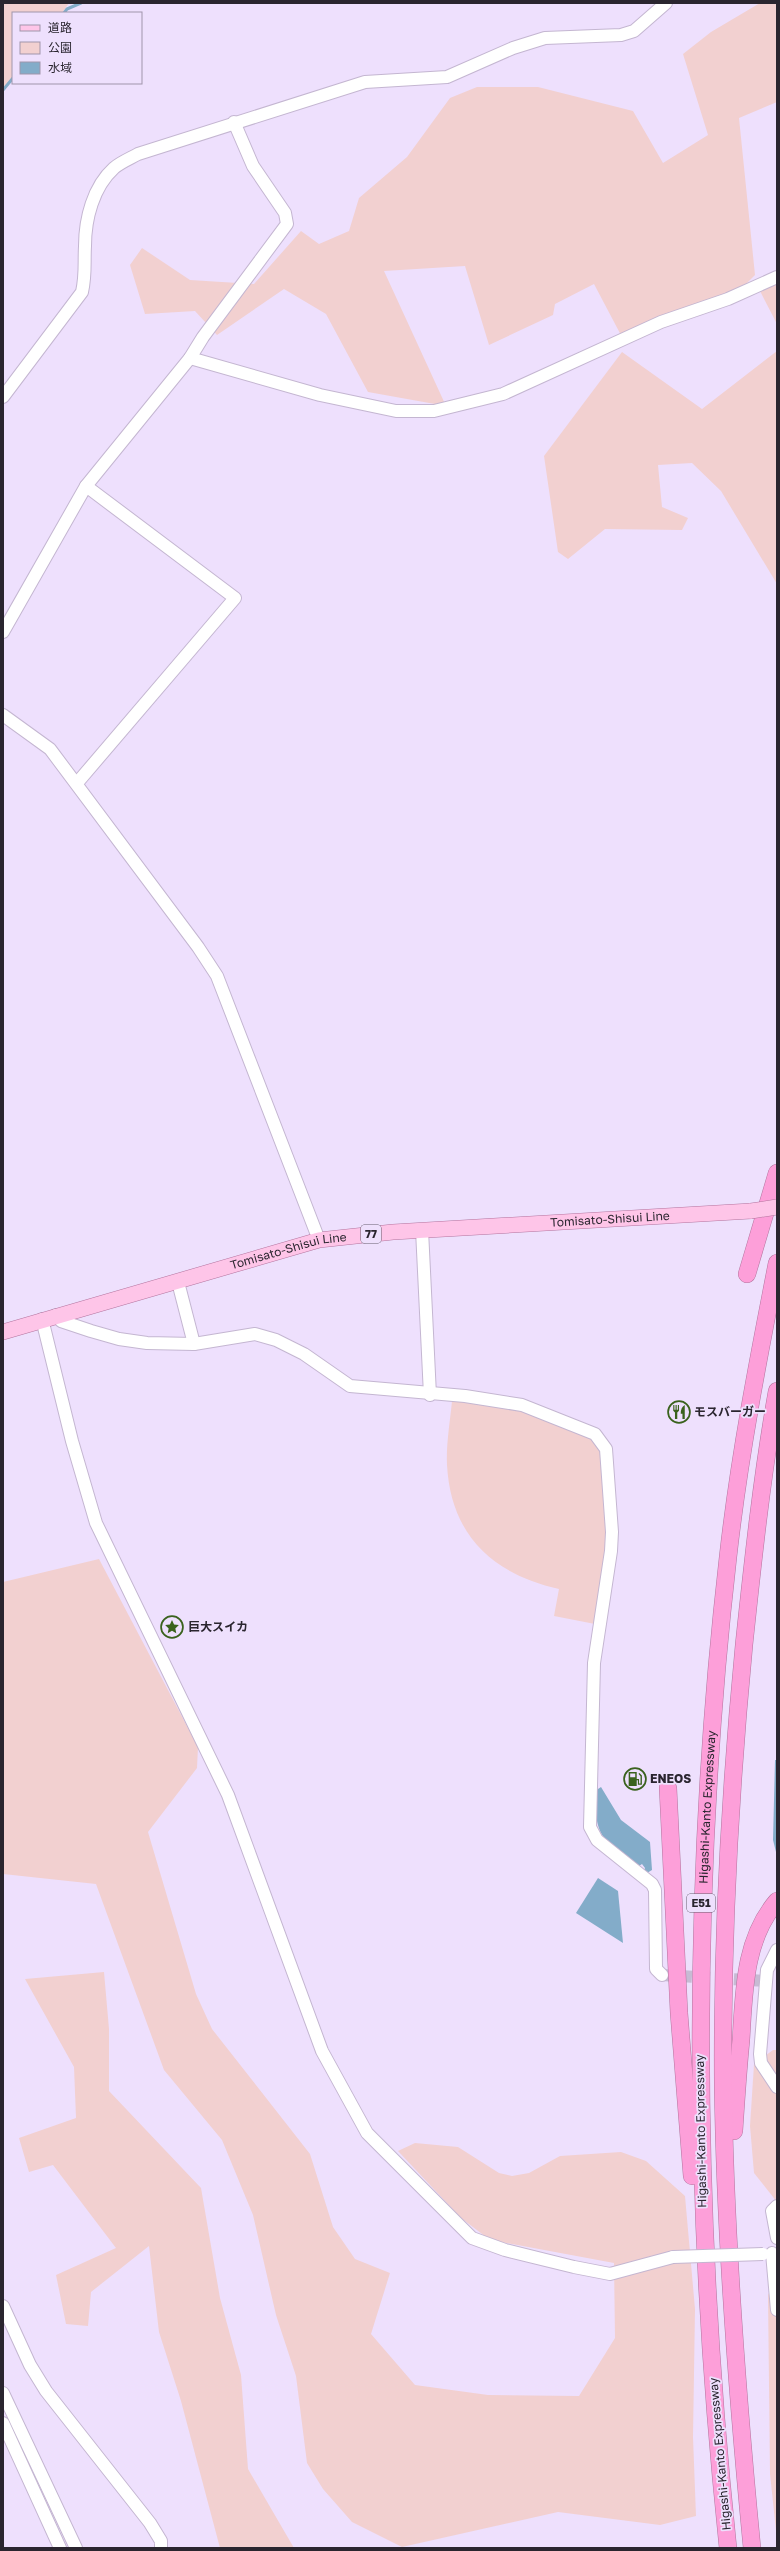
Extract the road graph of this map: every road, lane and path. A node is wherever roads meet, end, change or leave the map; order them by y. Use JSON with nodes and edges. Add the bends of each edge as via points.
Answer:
{"nodes":[{"id":1,"x":666,"y":3,"type":"edge"},
{"id":2,"x":234,"y":122,"type":"junction"},
{"id":3,"x":777,"y":277,"type":"edge"},
{"id":4,"x":190,"y":358,"type":"junction"},
{"id":5,"x":3,"y":397,"type":"edge"},
{"id":6,"x":86,"y":486,"type":"junction"},
{"id":7,"x":3,"y":632,"type":"edge"},
{"id":8,"x":3,"y":715,"type":"edge"},
{"id":9,"x":77,"y":783,"type":"junction"},
{"id":10,"x":777,"y":1173,"type":"edge"},
{"id":11,"x":777,"y":1207,"type":"edge"},
{"id":12,"x":422,"y":1230,"type":"junction"},
{"id":13,"x":319,"y":1240,"type":"junction"},
{"id":14,"x":777,"y":1262,"type":"edge"},
{"id":15,"x":747,"y":1274,"type":"dead end"},
{"id":16,"x":178,"y":1282,"type":"junction"},
{"id":17,"x":56,"y":1315,"type":"junction"},
{"id":18,"x":42,"y":1319,"type":"junction"},
{"id":19,"x":3,"y":1332,"type":"edge"},
{"id":20,"x":194,"y":1344,"type":"junction"},
{"id":21,"x":777,"y":1391,"type":"edge"},
{"id":22,"x":430,"y":1394,"type":"junction"},
{"id":23,"x":668,"y":1788,"type":"dead end"},
{"id":24,"x":777,"y":1901,"type":"edge"},
{"id":25,"x":777,"y":1950,"type":"edge"},
{"id":26,"x":662,"y":1975,"type":"dead end"},
{"id":27,"x":777,"y":2087,"type":"edge"},
{"id":28,"x":777,"y":2206,"type":"edge"},
{"id":29,"x":727,"y":2224,"type":"junction"},
{"id":30,"x":777,"y":2238,"type":"edge"},
{"id":31,"x":771,"y":2253,"type":"edge"},
{"id":32,"x":708,"y":2301,"type":"junction"},
{"id":33,"x":3,"y":2306,"type":"edge"},
{"id":34,"x":777,"y":2310,"type":"edge"},
{"id":35,"x":3,"y":2393,"type":"edge"},
{"id":36,"x":3,"y":2422,"type":"edge"},
{"id":37,"x":60,"y":2548,"type":"edge"},
{"id":38,"x":76,"y":2548,"type":"edge"},
{"id":39,"x":161,"y":2548,"type":"edge"},
{"id":40,"x":728,"y":2548,"type":"edge"},
{"id":41,"x":752,"y":2548,"type":"edge"}],
"edges":[{"from":1,"to":2,"type":"street","via":[[634,31],[621,35],[545,38],[513,48],[448,77],[365,82]]},
{"from":2,"to":4,"type":"street","via":[[253,166],[284,213],[287,224]]},
{"from":2,"to":5,"type":"street","via":[[138,154],[114,168],[95,196],[87,220],[86,274],[82,292]]},
{"from":3,"to":4,"type":"street","via":[[728,299],[661,322],[514,390],[434,411],[396,411],[320,395]]},
{"from":4,"to":6,"type":"street"},
{"from":6,"to":7,"type":"street"},
{"from":6,"to":9,"type":"street","via":[[235,598]]},
{"from":8,"to":9,"type":"street","via":[[50,749]]},
{"from":9,"to":13,"type":"street","via":[[217,976]]},
{"from":10,"to":15,"type":"highway"},
{"from":11,"to":12,"type":"main road","name":"Tomisato-Shisui Line","number":"77","bridge":true,"via":[[751,1211]]},
{"from":12,"to":13,"type":"main road","name":"Tomisato-Shisui Line","number":"77"},
{"from":12,"to":22,"type":"street"},
{"from":13,"to":16,"type":"main road","name":"Tomisato-Shisui Line","number":"77"},
{"from":14,"to":32,"type":"highway","name":"Higashi-Kanto Expressway","number":"E51","via":[[747,1419],[729,1547],[710,1736],[701,1909],[699,2083]]},
{"from":16,"to":17,"type":"main road","name":"Tomisato-Shisui Line","number":"77"},
{"from":16,"to":20,"type":"street"},
{"from":17,"to":18,"type":"main road","name":"Tomisato-Shisui Line","number":"77"},
{"from":17,"to":20,"type":"street","via":[[61,1321],[119,1339],[147,1343]]},
{"from":18,"to":19,"type":"main road","name":"Tomisato-Shisui Line","number":"77"},
{"from":18,"to":31,"type":"street","bridge":true,"via":[[72,1441],[96,1523],[228,1795],[322,2051],[367,2133],[472,2238],[512,2252],[574,2268],[610,2274],[673,2256]]},
{"from":20,"to":22,"type":"street","via":[[255,1334],[276,1340],[304,1354],[350,1386]]},
{"from":21,"to":29,"type":"highway","name":"Higashi-Kanto Expressway","number":"E51","via":[[753,1555],[728,1833],[723,2018]]},
{"from":22,"to":26,"type":"street","via":[[465,1396],[522,1405],[595,1434],[606,1449],[612,1532],[594,1663],[590,1827],[597,1840],[652,1884],[656,1969]]},
{"from":23,"to":32,"type":"highway","via":[[687,2142]]},
{"from":24,"to":29,"type":"highway","via":[[758,1930],[746,1976]]},
{"from":25,"to":27,"type":"street","via":[[767,1970],[760,2054],[761,2063]]},
{"from":28,"to":30,"type":"street","via":[[772,2211]]},
{"from":29,"to":41,"type":"highway","name":"Higashi-Kanto Expressway","number":"E51","via":[[738,2399]]},
{"from":31,"to":34,"type":"street"},
{"from":32,"to":40,"type":"highway","name":"Higashi-Kanto Expressway","number":"E51"},
{"from":33,"to":39,"type":"street","via":[[30,2365],[46,2391],[154,2528],[161,2541]]},
{"from":35,"to":38,"type":"street"},
{"from":36,"to":37,"type":"street"}]}
